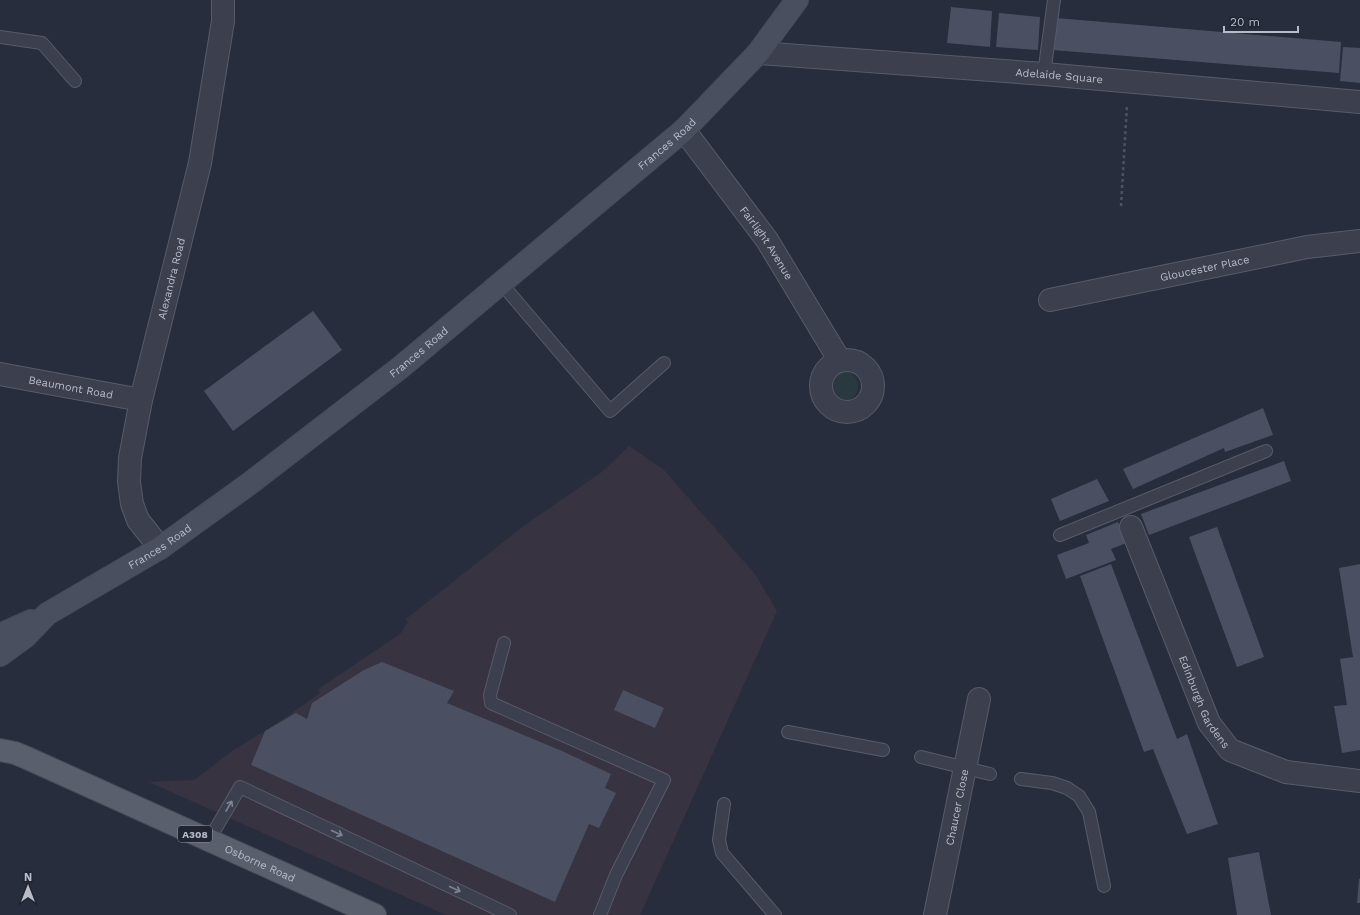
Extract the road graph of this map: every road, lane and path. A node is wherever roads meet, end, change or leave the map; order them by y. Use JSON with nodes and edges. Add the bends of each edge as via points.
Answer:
{"nodes":[{"id":1,"x":223,"y":0,"type":"edge"},
{"id":2,"x":797,"y":0,"type":"edge"},
{"id":3,"x":1054,"y":0,"type":"edge"},
{"id":4,"x":0,"y":37,"type":"edge"},
{"id":5,"x":758,"y":53,"type":"junction"},
{"id":6,"x":1044,"y":74,"type":"junction"},
{"id":7,"x":75,"y":80,"type":"dead end"},
{"id":8,"x":1128,"y":81,"type":"junction"},
{"id":9,"x":1360,"y":102,"type":"edge"},
{"id":10,"x":684,"y":130,"type":"junction"},
{"id":11,"x":1121,"y":206,"type":"dead end"},
{"id":12,"x":1360,"y":241,"type":"edge"},
{"id":13,"x":501,"y":283,"type":"junction"},
{"id":14,"x":1050,"y":300,"type":"dead end"},
{"id":15,"x":840,"y":360,"type":"dead end"},
{"id":16,"x":664,"y":363,"type":"dead end"},
{"id":17,"x":0,"y":374,"type":"edge"},
{"id":18,"x":141,"y":400,"type":"junction"},
{"id":19,"x":1266,"y":451,"type":"dead end"},
{"id":20,"x":1128,"y":518,"type":"junction"},
{"id":21,"x":1060,"y":535,"type":"dead end"},
{"id":22,"x":160,"y":548,"type":"junction"},
{"id":23,"x":47,"y":614,"type":"junction"},
{"id":24,"x":0,"y":635,"type":"edge"},
{"id":25,"x":504,"y":643,"type":"dead end"},
{"id":26,"x":0,"y":655,"type":"edge"},
{"id":27,"x":979,"y":699,"type":"dead end"},
{"id":28,"x":788,"y":732,"type":"dead end"},
{"id":29,"x":5,"y":749,"type":"edge"},
{"id":30,"x":883,"y":750,"type":"dead end"},
{"id":31,"x":921,"y":757,"type":"dead end"},
{"id":32,"x":965,"y":768,"type":"junction"},
{"id":33,"x":990,"y":774,"type":"dead end"},
{"id":34,"x":1021,"y":779,"type":"dead end"},
{"id":35,"x":1360,"y":781,"type":"edge"},
{"id":36,"x":724,"y":804,"type":"dead end"},
{"id":37,"x":209,"y":840,"type":"junction"},
{"id":38,"x":1104,"y":886,"type":"dead end"},
{"id":39,"x":375,"y":915,"type":"edge"},
{"id":40,"x":510,"y":915,"type":"edge"},
{"id":41,"x":600,"y":915,"type":"edge"},
{"id":42,"x":775,"y":915,"type":"edge"},
{"id":43,"x":935,"y":915,"type":"edge"}],
"edges":[{"from":1,"to":18,"type":"street","name":"Alexandra Road","via":[[223,21],[200,163]]},
{"from":2,"to":5,"type":"main road","name":"Frances Road"},
{"from":3,"to":6,"type":"lane"},
{"from":4,"to":7,"type":"lane","via":[[42,43]]},
{"from":5,"to":6,"type":"street","name":"Adelaide Square"},
{"from":5,"to":10,"type":"main road","name":"Frances Road"},
{"from":6,"to":8,"type":"street","name":"Adelaide Square"},
{"from":8,"to":9,"type":"street","name":"Adelaide Square"},
{"from":8,"to":11,"type":"path"},
{"from":10,"to":13,"type":"main road","name":"Frances Road"},
{"from":10,"to":15,"type":"street","name":"Fairlight Avenue","via":[[767,240]]},
{"from":12,"to":14,"type":"street","name":"Gloucester Place","via":[[1307,247]]},
{"from":13,"to":16,"type":"lane","via":[[610,412]]},
{"from":13,"to":22,"type":"main road","name":"Frances Road","via":[[389,376],[249,484]]},
{"from":17,"to":18,"type":"street","name":"Beaumont Road"},
{"from":18,"to":22,"type":"street","name":"Alexandra Road","via":[[130,458],[129,482],[132,504],[138,520]]},
{"from":19,"to":20,"type":"lane"},
{"from":20,"to":21,"type":"lane"},
{"from":20,"to":35,"type":"street","name":"Edinburgh Gardens","via":[[1209,723],[1230,750],[1286,772]]},
{"from":22,"to":23,"type":"main road","name":"Frances Road"},
{"from":23,"to":24,"type":"main road"},
{"from":23,"to":26,"type":"main road","name":"Frances Road","via":[[26,636]]},
{"from":25,"to":41,"type":"lane","via":[[490,695],[491,703],[664,780],[616,875]]},
{"from":27,"to":32,"type":"street","name":"Chaucer Close"},
{"from":28,"to":30,"type":"lane"},
{"from":29,"to":37,"type":"main road","name":"Osborne Road","number":"A308"},
{"from":31,"to":32,"type":"lane"},
{"from":32,"to":33,"type":"lane"},
{"from":32,"to":43,"type":"street","name":"Chaucer Close"},
{"from":34,"to":38,"type":"lane","via":[[1052,783],[1067,788],[1079,796],[1089,812]]},
{"from":36,"to":42,"type":"lane","via":[[719,840],[722,853]]},
{"from":37,"to":39,"type":"main road","name":"Osborne Road","number":"A308"},
{"from":37,"to":40,"type":"lane","one_way":true,"via":[[240,787]]}]}
